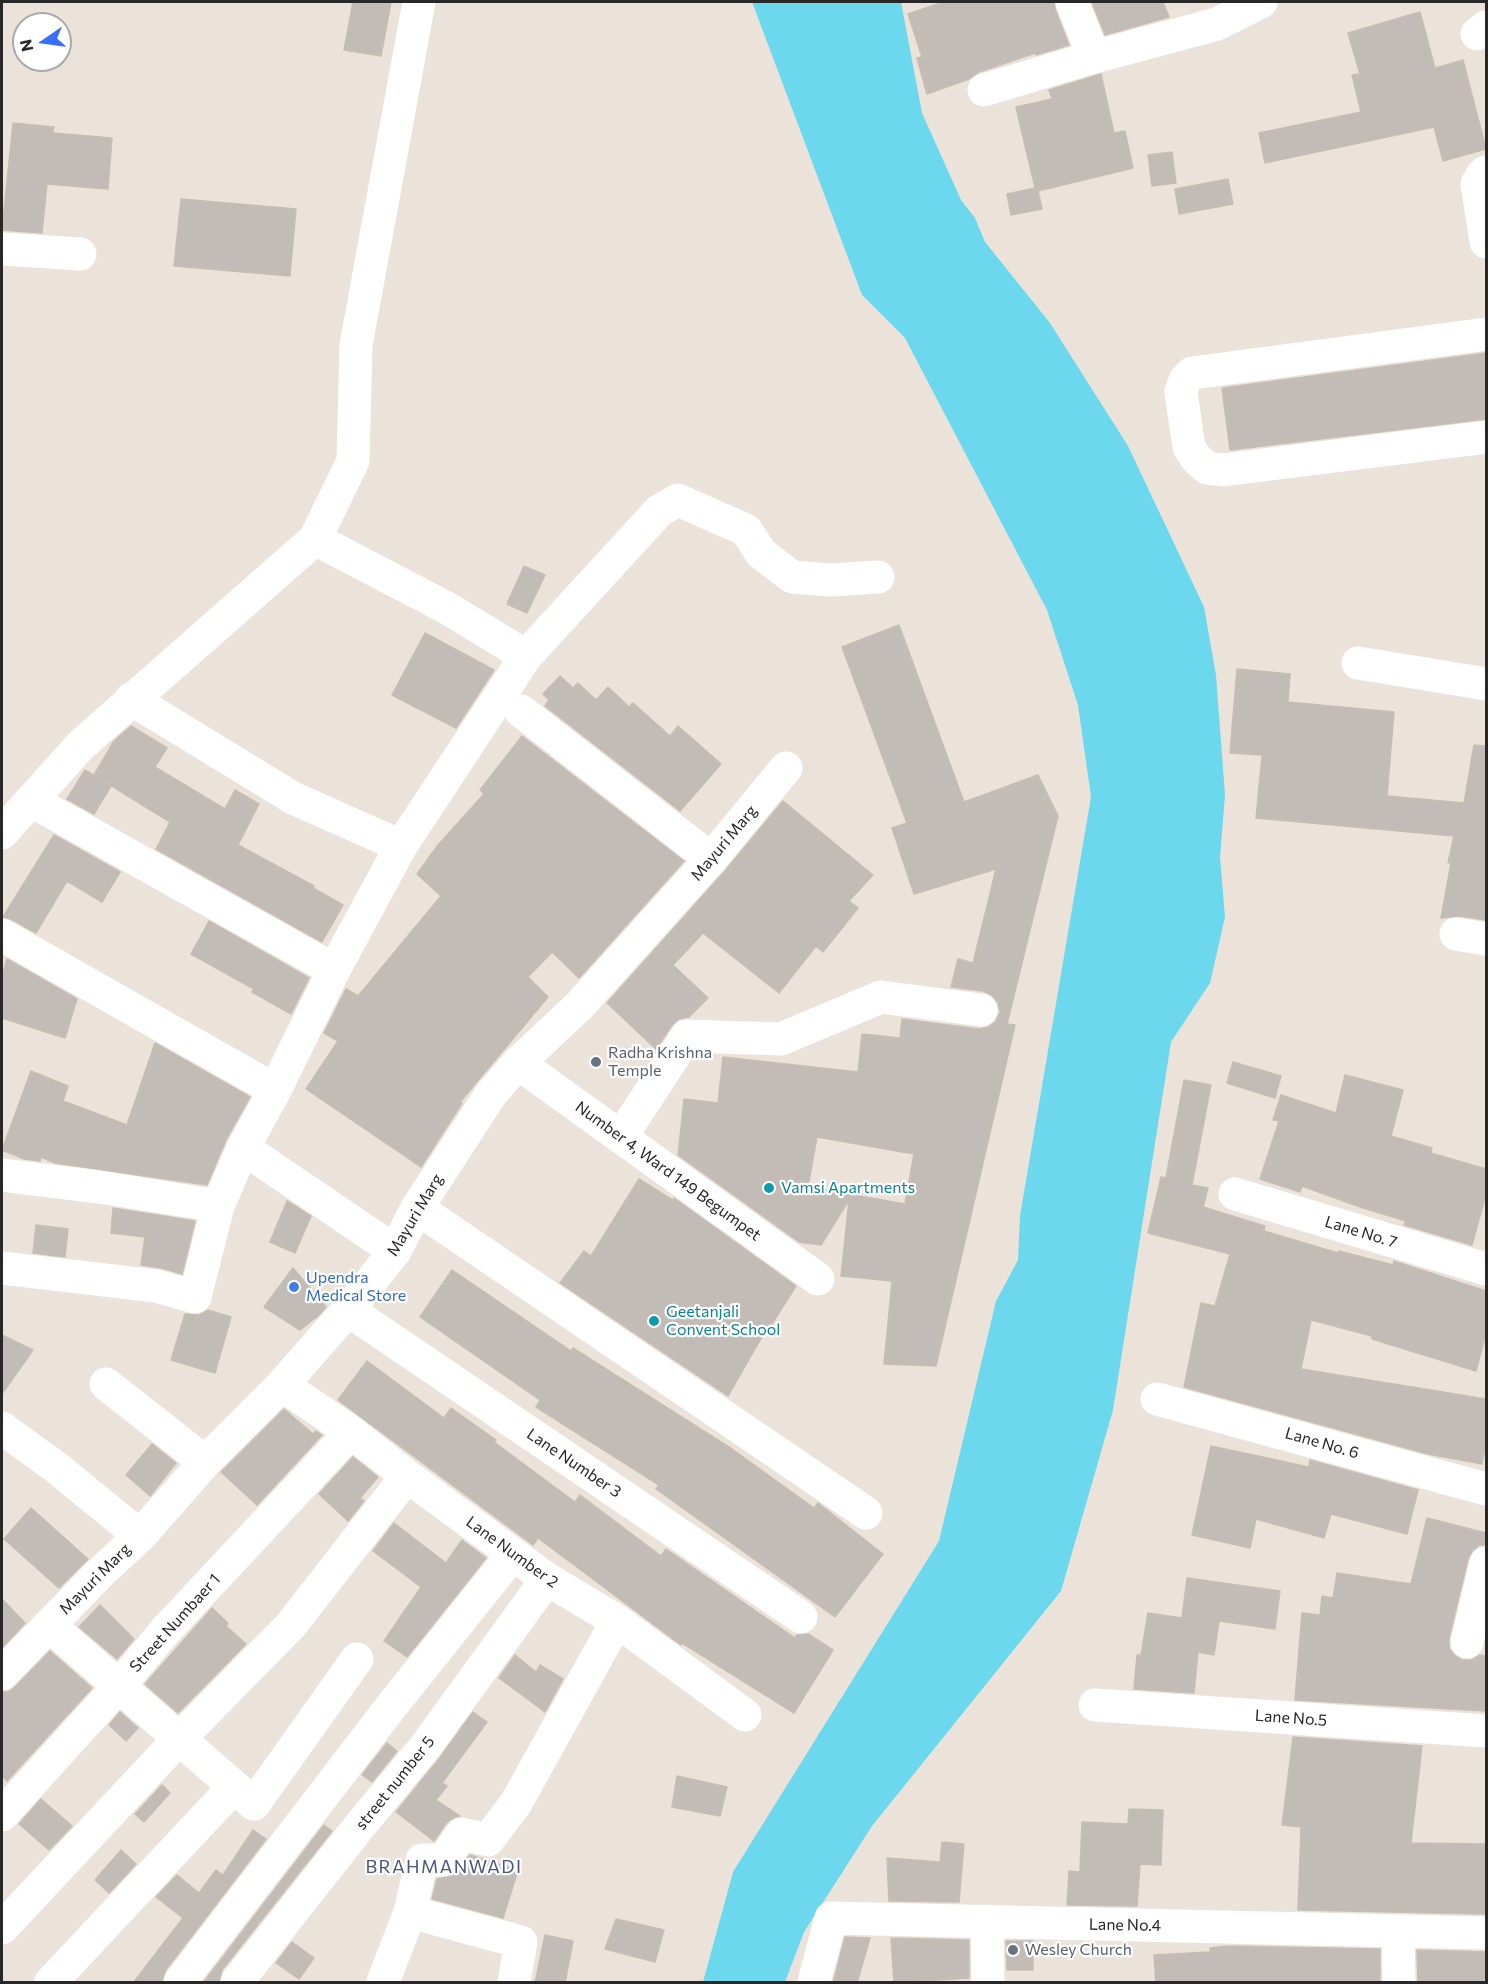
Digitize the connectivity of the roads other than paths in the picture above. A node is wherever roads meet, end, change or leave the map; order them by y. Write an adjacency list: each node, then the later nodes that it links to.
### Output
1 (419, 2): 12 (street)
2 (1072, 2): 4 (street)
3 (1260, 2): 4 (street)
4 (1094, 57): 5 (street)
5 (984, 90)
6 (1486, 172): 7 (street)
7 (1486, 242)
8 (2, 249): 9 (street)
9 (80, 254)
10 (1486, 334): 11 (street)
11 (1486, 437)
12 (315, 539): 14 (street); 17 (street)
13 (878, 576): 14 (street)
14 (526, 656): 22 (street)
15 (1358, 663): 16 (street)
16 (1486, 684)
17 (131, 699): 20 (street); 22 (street)
18 (521, 711): 23 (street)
19 (786, 768): 23 (street, Mayuri Marg)
20 (32, 801): 21 (street); 25 (street)
21 (2, 833)
22 (401, 846): 25 (street)
23 (711, 859): 27 (street, Mayuri Marg)
24 (2, 935): 28 (street)
25 (334, 970): 28 (street)
26 (981, 1010): 29 (street)
27 (518, 1063): 29 (street, Number 4, Ward 149 Begumpet); 34 (street, Mayuri Marg)
28 (275, 1090): 30 (street)
29 (621, 1137): 38 (street, Number 4, Ward 149 Begumpet)
30 (243, 1149): 33 (street); 35 (street)
31 (2, 1175): 33 (street)
32 (1235, 1194): 37 (street, Lane No. 7)
33 (219, 1206): 36 (street)
34 (417, 1208): 35 (street, Mayuri Marg); 48 (street)
35 (395, 1251): 39 (street, Mayuri Marg)
36 (2, 1268)
37 (1486, 1269)
38 (818, 1279)
39 (348, 1310): 41 (street, Mayuri Marg); 53 (street, Lane Number 3)
40 (106, 1383): 45 (street)
41 (282, 1385): 44 (street, Lane Number 2); 45 (street, Mayuri Marg)
42 (1157, 1399): 47 (street, Lane No. 6)
43 (2, 1428): 49 (street)
44 (351, 1432): 46 (street, Lane Number 2); 59 (street, Street Numbaer 1)
45 (205, 1462): 49 (street, Mayuri Marg)
46 (407, 1476): 50 (street, Lane Number 2); 63 (street)
47 (1486, 1489)
48 (866, 1514)
49 (140, 1536): 55 (street, Mayuri Marg)
50 (513, 1554): 52 (street, Lane Number 2); 72 (street)
51 (1486, 1563): 56 (street)
52 (547, 1579): 54 (street, Lane Number 2); 73 (street, street number 5)
53 (801, 1617)
54 (617, 1621): 61 (street, Lane Number 2); 66 (street)
55 (49, 1625): 58 (street, Mayuri Marg); 59 (street)
56 (1467, 1642)
57 (357, 1659): 64 (street)
58 (2, 1674)
59 (118, 1686): 63 (street); 65 (street, Street Numbaer 1)
60 (1095, 1705): 62 (street, Lane No.5)
61 (745, 1714)
62 (1486, 1731)
63 (179, 1738): 64 (street); 68 (street)
64 (233, 1788): 71 (street)
65 (2, 1815)
66 (411, 1912): 74 (street); 75 (street)
67 (987, 1921): 69 (street, Lane No.4); 76 (street, Lane No.4); 77 (street)
68 (2, 1928)
69 (1398, 1932): 70 (street, Lane No.4); 78 (street)
70 (1486, 1933)
71 (51, 1983)
72 (180, 1983)
73 (237, 1983)
74 (383, 1983)
75 (514, 1983)
76 (814, 1983)
77 (988, 1983)
78 (1399, 1983)

